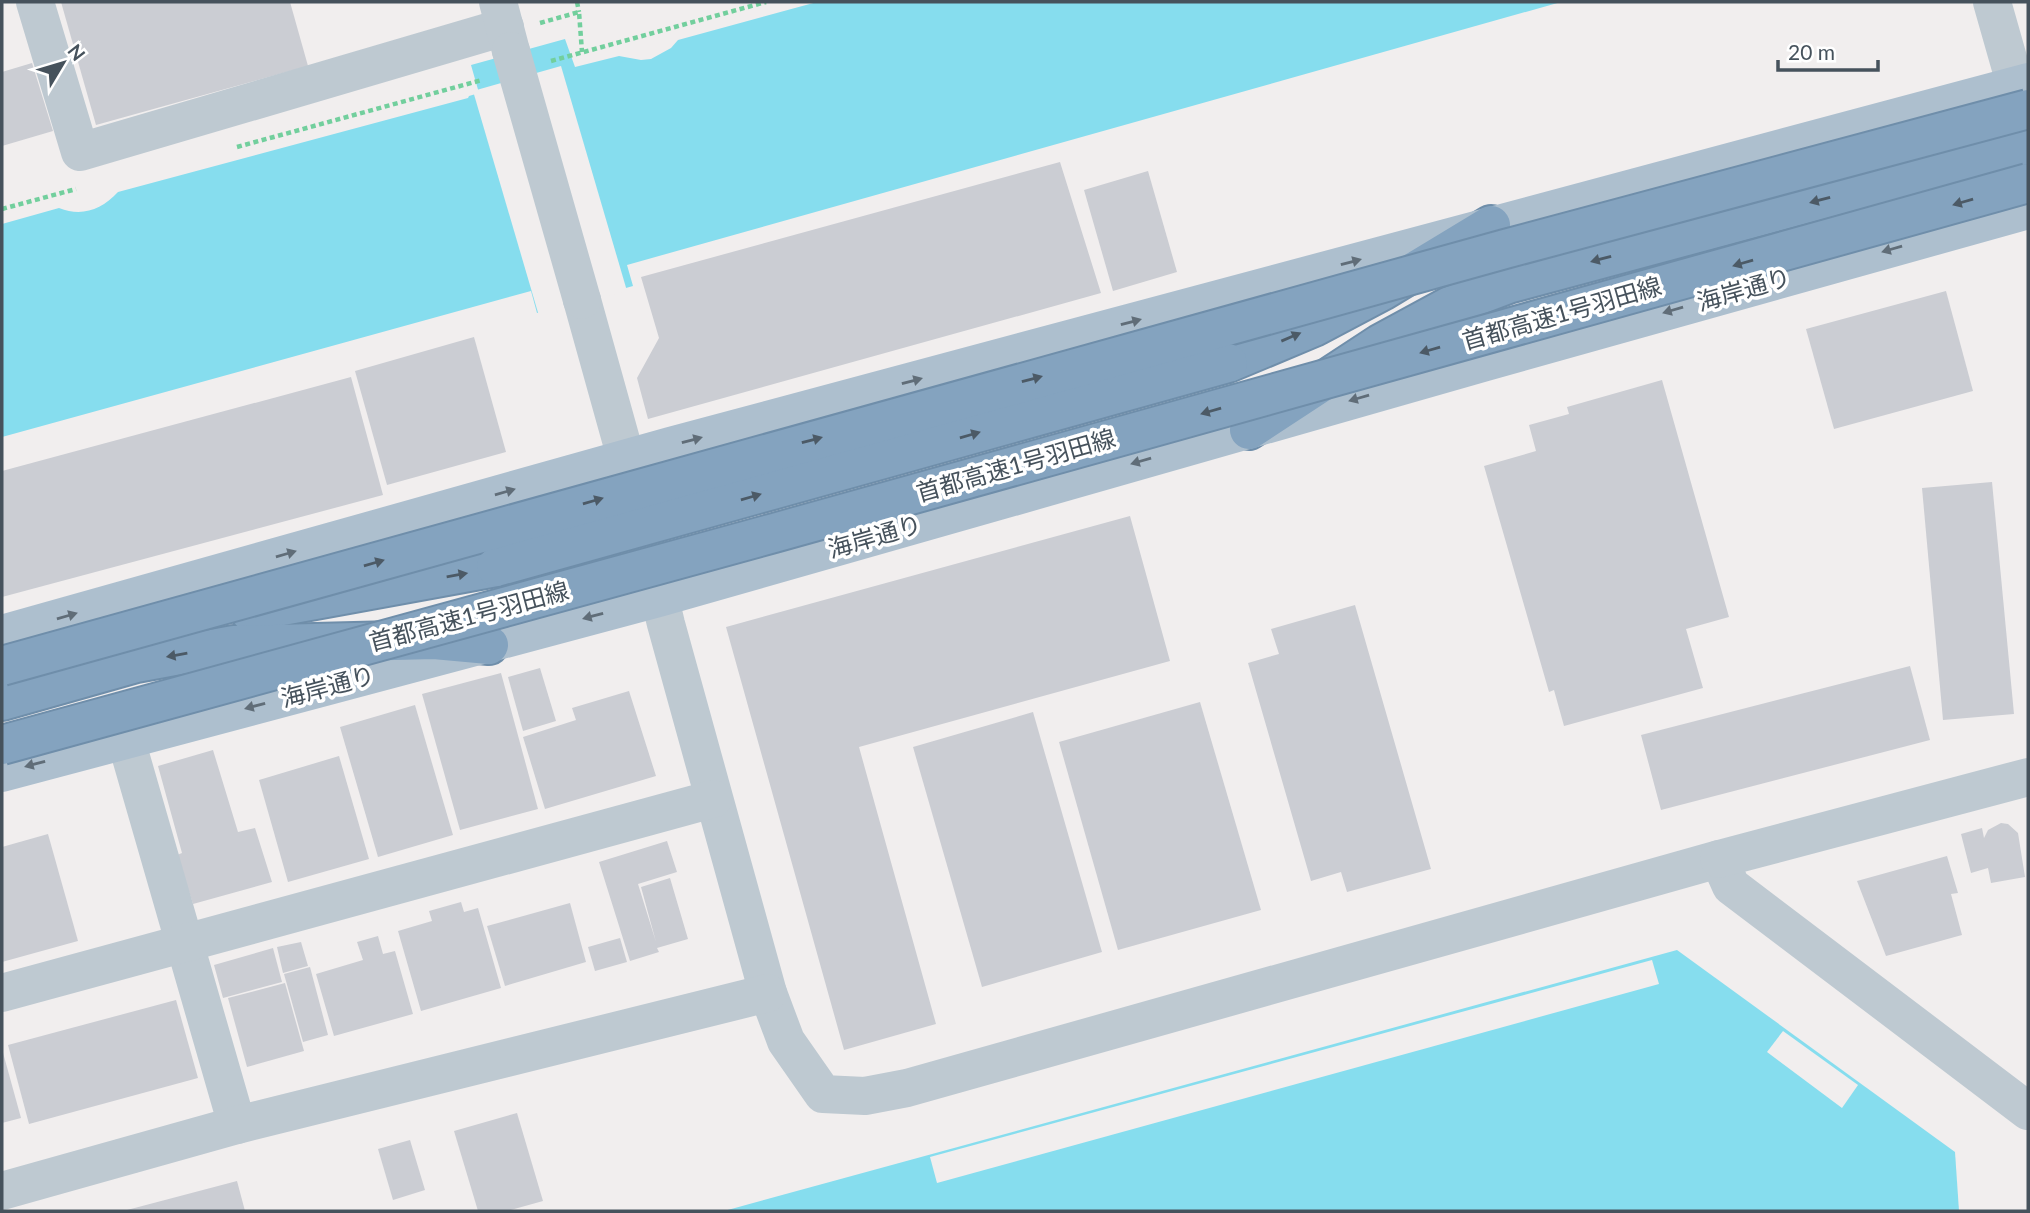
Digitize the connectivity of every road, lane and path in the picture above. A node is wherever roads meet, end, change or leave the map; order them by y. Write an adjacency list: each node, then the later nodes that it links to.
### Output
1 (35, 2): 5 (street)
2 (577, 2): 4 (path)
3 (1992, 2): 7 (street)
4 (579, 12): 5 (path); 6 (path)
5 (511, 26): 14 (street, bridge)
6 (582, 52)
7 (2024, 92): 8 (street); 12 (main road); 17 (highway, one-way to 7, bridge)
8 (2028, 129)
9 (2028, 144): 13 (highway, one-way to 13)
10 (2028, 183): 22 (highway, 首都高速1号羽田線, one-way to 22, bridge)
11 (2028, 210): 13 (main road, 海岸通り, one-way to 13)
12 (1491, 225): 14 (main road, one-way to 12); 17 (highway, one-way to 12, bridge)
13 (1249, 430): 15 (main road, 海岸通り, one-way to 15)
14 (626, 458): 15 (street); 16 (main road, one-way to 14)
15 (659, 598): 18 (main road, 海岸通り, one-way to 18); 25 (street)
16 (2, 634)
17 (100, 639): 19 (highway, bridge)
18 (489, 645): 20 (highway, one-way to 20); 21 (main road, 海岸通り, one-way to 21)
19 (2, 666)
20 (2, 701)
21 (126, 740): 23 (main road, 海岸通り, one-way to 23); 27 (street)
22 (2, 745)
23 (2, 773)
24 (2028, 776): 26 (street)
25 (713, 799): 27 (street); 29 (street)
26 (1719, 859): 29 (street); 30 (street)
27 (183, 942): 28 (street); 31 (street)
28 (2, 993)
29 (768, 993): 31 (street)
30 (2028, 1111)
31 (237, 1125): 32 (street)
32 (2, 1191)

